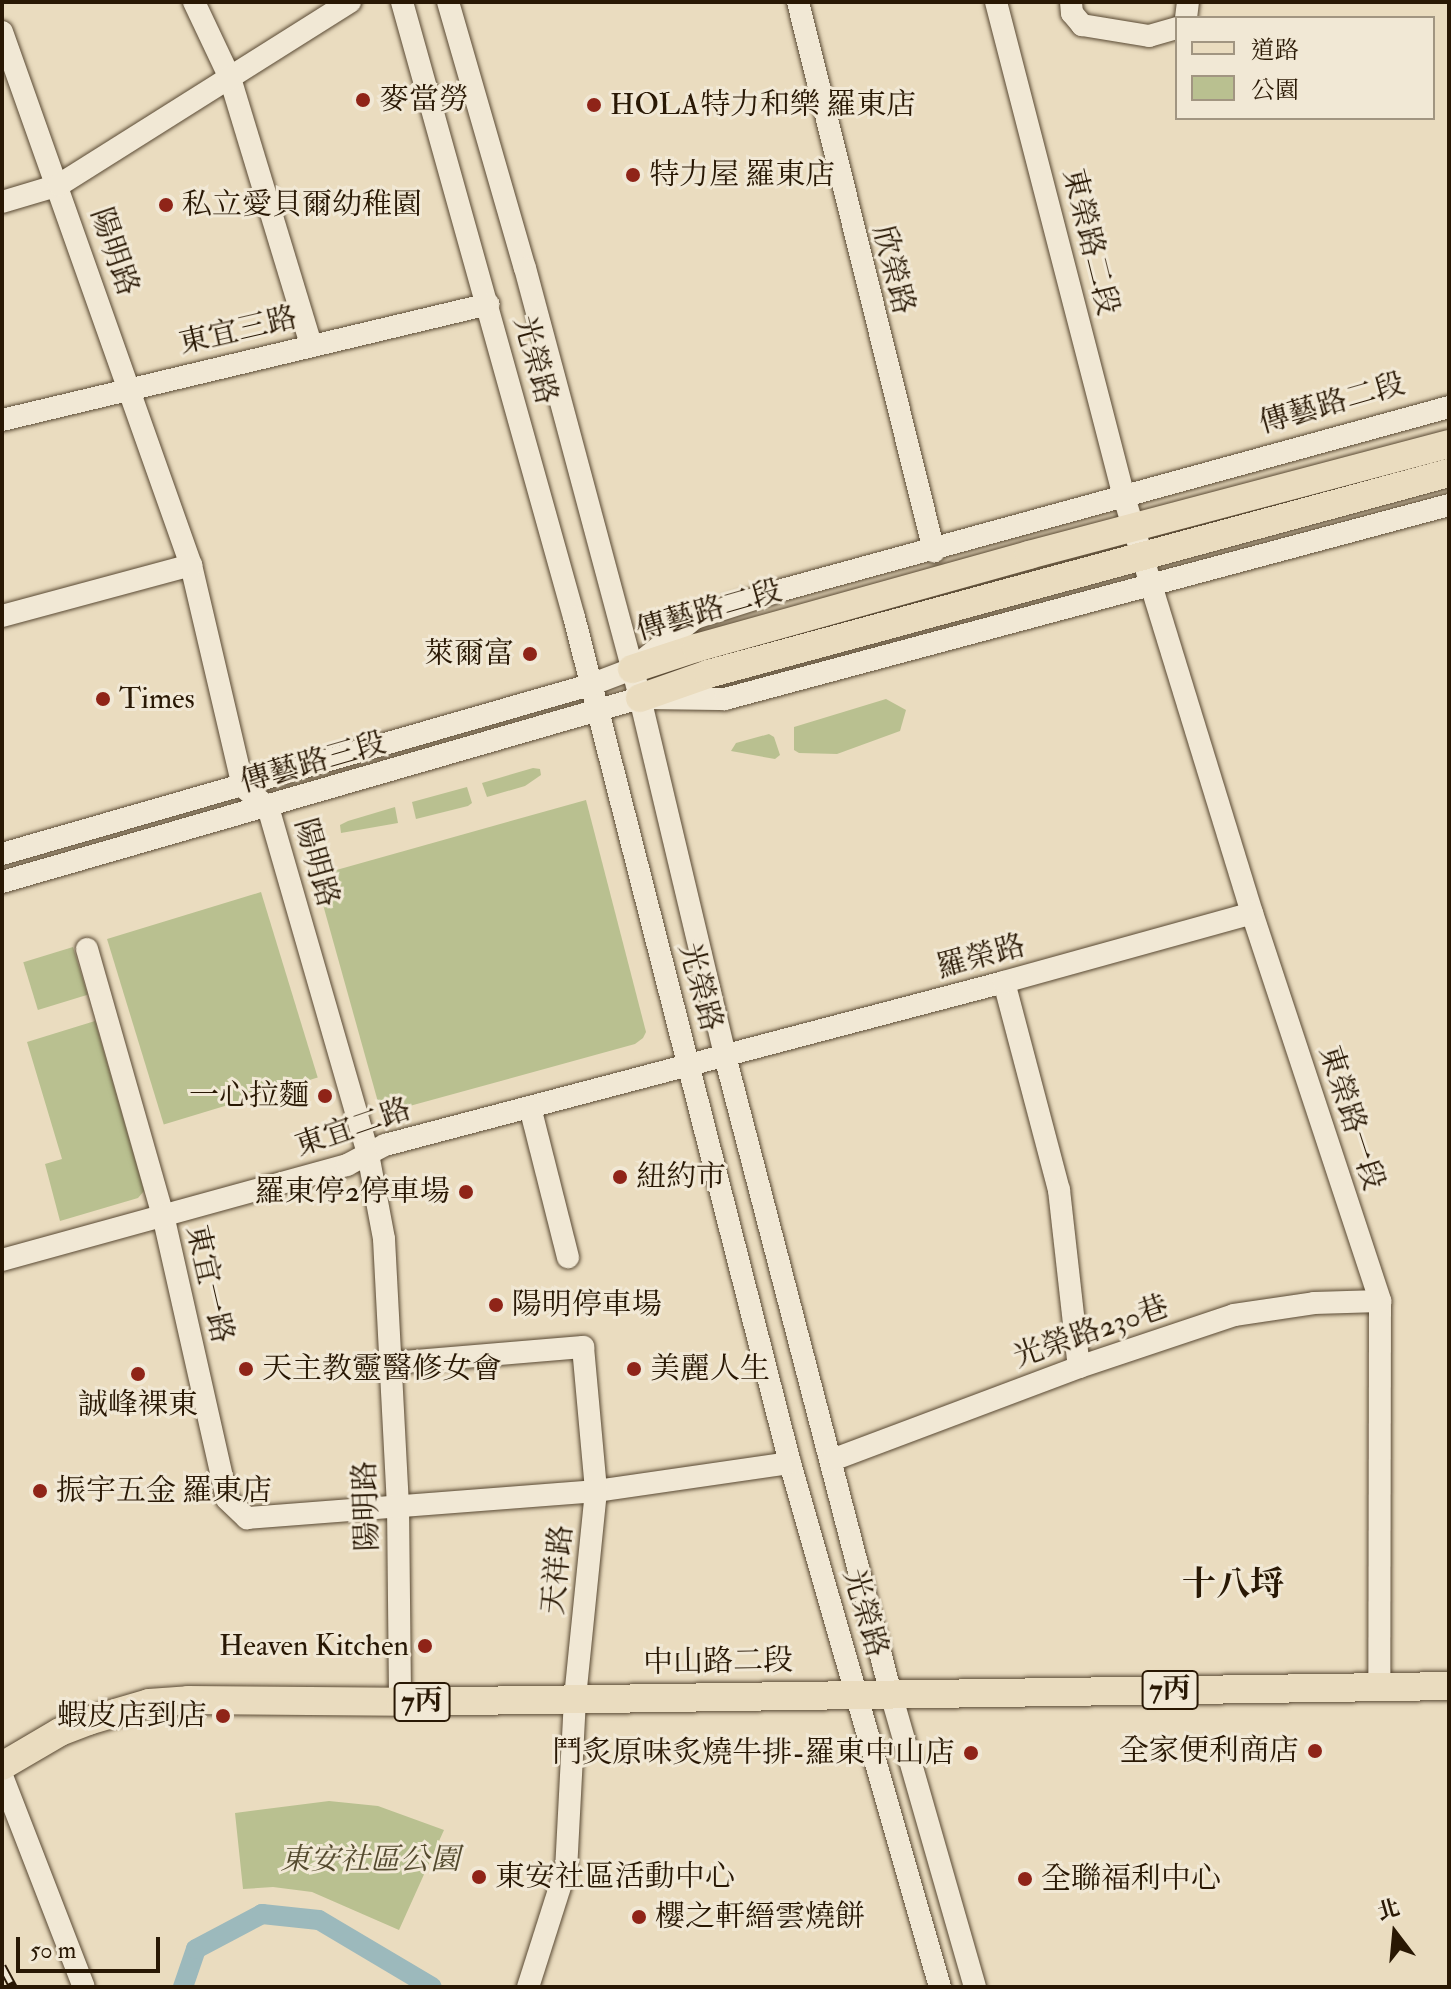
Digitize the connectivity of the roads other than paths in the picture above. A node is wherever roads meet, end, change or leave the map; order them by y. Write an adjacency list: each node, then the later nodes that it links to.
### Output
1 (194, 2): 10 (street)
2 (350, 2): 10 (street)
3 (402, 2): 13 (street, 光榮路)
4 (448, 2): 27 (street, 光榮路)
5 (798, 2): 23 (street, 欣榮路)
6 (996, 2): 20 (street, 東榮路二段)
7 (1071, 2): 8 (street)
8 (1175, 29)
9 (2, 32): 11 (street, 陽明路)
10 (230, 78): 11 (street); 14 (street)
11 (59, 185): 12 (street); 15 (street, 陽明路)
12 (2, 202)
13 (488, 304): 14 (street, 東宜三路); 28 (street, 光榮路)
14 (311, 345): 15 (street, 東宜三路)
15 (129, 388): 17 (street, 東宜三路); 24 (street, 陽明路)
16 (1449, 407): 20 (street, 傳藝路二段)
17 (2, 420)
18 (1449, 444): 22 (main road, 傳藝路二段)
19 (1449, 473): 22 (main road, 傳藝路二段)
20 (1124, 497): 22 (street, 東榮路二段); 23 (street, 傳藝路二段)
21 (1449, 505): 25 (street)
22 (1138, 540): 25 (street, 東榮路一段); 27 (main road, 傳藝路二段); 29 (main road, 傳藝路二段)
23 (934, 551): 27 (street, 傳藝路二段)
24 (191, 565): 26 (street); 31 (street, 陽明路)
25 (1153, 584): 29 (street); 35 (street, 東榮路一段)
26 (2, 616)
27 (632, 669): 28 (street, 傳藝路三段); 29 (street, 光榮路)
28 (590, 685): 30 (street, 光榮路); 31 (street, 傳藝路三段)
29 (640, 698): 30 (street, 傳藝路三段); 38 (street, 光榮路)
30 (596, 712): 32 (street, 傳藝路三段); 39 (street, 光榮路)
31 (243, 787): 32 (street, 陽明路); 33 (street, 傳藝路三段)
32 (268, 807): 34 (street, 傳藝路三段); 41 (street, 陽明路)
33 (2, 854)
34 (2, 882)
35 (1252, 913): 37 (street, 羅榮路); 45 (street, 東榮路一段)
36 (87, 949): 42 (street, 東宜一路)
37 (1004, 982): 38 (street, 羅榮路); 47 (street)
38 (725, 1056): 39 (street, 東宜二路); 48 (street, 光榮路)
39 (689, 1064): 40 (street, 東宜二路); 49 (street, 光榮路)
40 (530, 1107): 41 (street, 東宜二路); 43 (street)
41 (368, 1154): 42 (street, 東宜二路); 46 (street, 陽明路)
42 (163, 1215): 44 (street, 東宜二路); 51 (street, 東宜一路)
43 (568, 1257)
44 (2, 1260)
45 (1380, 1301): 47 (street, 光榮路230巷); 53 (street, 東榮路一段)
46 (391, 1363): 50 (street, 天祥路); 51 (street, 陽明路)
47 (1079, 1367): 48 (street, 光榮路230巷)
48 (832, 1460): 55 (street, 光榮路)
49 (790, 1463): 50 (street, 東宜一路); 54 (street, 光榮路)
50 (596, 1491): 51 (street, 東宜一路); 56 (street, 天祥路)
51 (398, 1504): 57 (street, 陽明路)
52 (1449, 1686): 53 (main road, 中山路二段 / 7丙)
53 (1379, 1687): 55 (main road, 中山路二段 / 7丙)
54 (857, 1694): 55 (main road, 中山路二段 / 7丙); 56 (main road, 中山路二段 / 7丙); 62 (street, 光榮路)
55 (891, 1694): 63 (street, 光榮路)
56 (575, 1699): 57 (main road, 中山路二段 / 7丙); 61 (street, 天祥路)
57 (400, 1702): 58 (main road, 中山路二段 / 7丙)
58 (2, 1766)
59 (2, 1776): 60 (street)
60 (84, 1987)
61 (528, 1987)
62 (940, 1987)
63 (975, 1987)

